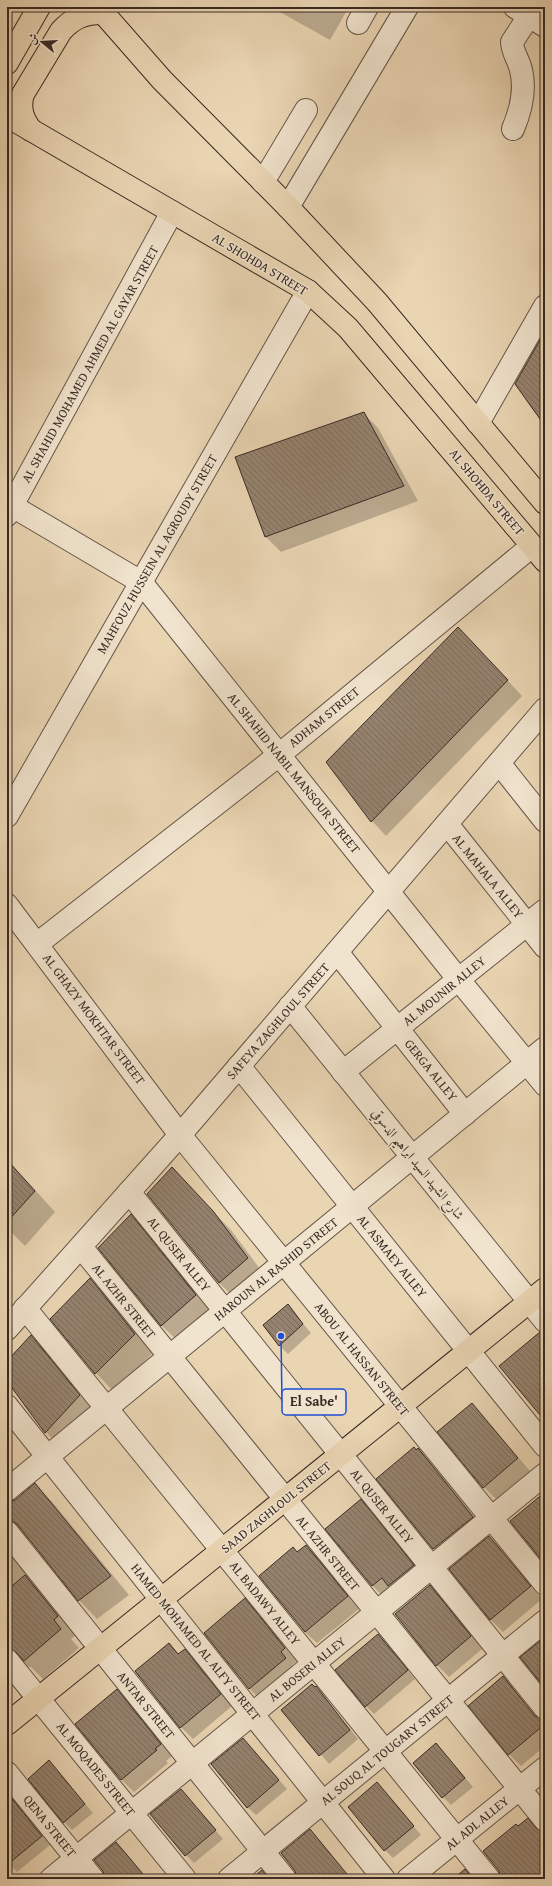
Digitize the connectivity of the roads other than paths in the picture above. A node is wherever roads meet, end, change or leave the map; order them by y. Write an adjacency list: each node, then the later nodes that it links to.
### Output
1 (39, 7): 5 (main road)
2 (407, 7): 11 (street)
3 (100, 10): 9 (main road); 10 (main road)
4 (530, 16): 8 (street)
5 (7, 63)
6 (306, 110): 10 (street)
7 (7, 116): 9 (main road, AL SHOHDA STREET)
8 (513, 129)
9 (31, 130): 12 (main road, AL SHOHDA STREET)
10 (264, 182): 11 (main road)
11 (288, 207): 15 (main road)
12 (172, 212): 13 (main road, AL SHOHDA STREET); 17 (street, AL SHAHID MOHAMED AHMED AL GAYAR STREET)
13 (308, 291): 18 (main road, AL SHOHDA STREET); 19 (street, MAHFOUZ HUSSEIN AL AGROUDY STREET)
14 (545, 306): 15 (street)
15 (478, 423): 16 (main road)
16 (545, 503)
17 (9, 508): 19 (street, AL SHAHID NABIL MANSOUR STREET)
18 (539, 553): 21 (street, ADHAM STREET)
19 (141, 582): 21 (street, AL SHAHID NABIL MANSOUR STREET); 23 (street, MAHFOUZ HUSSEIN AL AGROUDY STREET)
20 (545, 709): 22 (street, SAFEYA ZAGHLOUL STREET)
21 (279, 755): 26 (street, AL SHAHID NABIL MANSOUR STREET); 30 (street, ADHAM STREET)
22 (499, 763): 24 (street); 25 (street, SAFEYA ZAGHLOUL STREET)
23 (7, 816)
24 (545, 821)
25 (447, 824): 26 (street, SAFEYA ZAGHLOUL STREET); 29 (street, AL MAHALA ALLEY)
26 (389, 893): 32 (street, SAFEYA ZAGHLOUL STREET); 33 (street, AL SHAHID NABIL MANSOUR STREET)
27 (7, 905): 30 (street, AL GHAZY MOKHTAR STREET)
28 (545, 910): 29 (street, AL MOUNIR ALLEY)
29 (527, 925): 31 (street, AL MAHALA ALLEY); 33 (street, AL MOUNIR ALLEY)
30 (37, 944): 42 (street, AL GHAZY MOKHTAR STREET)
31 (545, 947)
32 (338, 952): 34 (street, SAFEYA ZAGHLOUL STREET); 35 (street, GERGA ALLEY)
33 (459, 980): 35 (street, AL MOUNIR ALLEY); 37 (street, AL SHAHID NABIL MANSOUR STREET)
34 (290, 1006): 38 (street, SAFEYA ZAGHLOUL STREET); 39 (street, شارع الشهيد السيد ابراهيم الدسوقي)
35 (398, 1028): 39 (street, AL MOUNIR ALLEY); 41 (street, GERGA ALLEY)
36 (545, 1048): 37 (street, HAROUN AL RASHID STREET)
37 (527, 1063): 40 (street, AL SHAHID NABIL MANSOUR STREET); 41 (street, HAROUN AL RASHID STREET)
38 (239, 1066): 42 (street, SAFEYA ZAGHLOUL STREET); 45 (street, AL ASMAEY ALLEY)
39 (343, 1072): 43 (street, شارع الشهيد السيد ابراهيم الدسوقي)
40 (545, 1085)
41 (465, 1114): 43 (street, HAROUN AL RASHID STREET)
42 (180, 1135): 44 (street, SAFEYA ZAGHLOUL STREET); 47 (street, ABOU AL HASSAN STREET)
43 (412, 1157): 45 (street, HAROUN AL RASHID STREET); 48 (street, شارع الشهيد السيد ابراهيم الدسوقي)
44 (129, 1192): 46 (street, SAFEYA ZAGHLOUL STREET); 50 (street, AL QUSER ALLEY)
45 (352, 1207): 47 (street, HAROUN AL RASHID STREET); 53 (street, AL ASMAEY ALLEY)
46 (81, 1247): 49 (street, SAFEYA ZAGHLOUL STREET); 54 (street, AL AZHR STREET)
47 (284, 1263): 50 (street, HAROUN AL RASHID STREET); 56 (street, ABOU AL HASSAN STREET)
48 (537, 1296): 51 (street, شارع الشهيد السيد ابراهيم الدسوقي); 53 (main road, SAAD ZAGHLOUL STREET)
49 (26, 1308): 52 (street, SAFEYA ZAGHLOUL STREET); 57 (street, AL BADAWY ALLEY)
50 (225, 1311): 54 (street, HAROUN AL RASHID STREET); 59 (street, AL QUSER ALLEY)
51 (545, 1321)
52 (7, 1329)
53 (469, 1351): 56 (main road, SAAD ZAGHLOUL STREET); 58 (street, AL ASMAEY ALLEY)
54 (169, 1357): 57 (street, HAROUN AL RASHID STREET); 63 (street, AL AZHR STREET)
55 (7, 1406): 60 (street, HAMED MOHAMED AL ALFY STREET)
56 (400, 1406): 59 (main road, SAAD ZAGHLOUL STREET); 64 (street, ABOU AL HASSAN STREET)
57 (106, 1408): 60 (street, HAROUN AL RASHID STREET); 66 (street, AL BADAWY ALLEY)
58 (545, 1446)
59 (340, 1454): 63 (main road, SAAD ZAGHLOUL STREET); 67 (street, AL QUSER ALLEY)
60 (48, 1457): 62 (street, HAROUN AL RASHID STREET); 69 (street, HAMED MOHAMED AL ALFY STREET)
61 (545, 1474): 64 (street, AL BOSERI ALLEY)
62 (7, 1490)
63 (285, 1500): 66 (main road, SAAD ZAGHLOUL STREET); 70 (street, AL AZHR STREET)
64 (492, 1518): 67 (street, AL BOSERI ALLEY); 68 (street, ABOU AL HASSAN STREET)
65 (7, 1532): 72 (street, ANTAR STREET)
66 (222, 1551): 69 (main road, SAAD ZAGHLOUL STREET); 75 (street, AL BADAWY ALLEY)
67 (431, 1567): 70 (street, AL BOSERI ALLEY); 73 (street, AL QUSER ALLEY)
68 (545, 1584)
69 (161, 1599): 72 (main road, SAAD ZAGHLOUL STREET); 79 (street, HAMED MOHAMED AL ALFY STREET)
70 (376, 1613): 75 (street, AL BOSERI ALLEY); 77 (street, AL AZHR STREET)
71 (545, 1620): 73 (street, AL SOUQ AL TOUGARY STREET)
72 (101, 1649): 76 (main road, SAAD ZAGHLOUL STREET); 82 (street, ANTAR STREET)
73 (502, 1656): 77 (street, AL SOUQ AL TOUGARY STREET); 78 (street, AL QUSER ALLEY)
74 (7, 1660): 76 (street, AL MOQADES STREET)
75 (314, 1664): 79 (street, AL BOSERI ALLEY); 81 (street, AL BADAWY ALLEY)
76 (38, 1699): 80 (main road, SAAD ZAGHLOUL STREET); 87 (street, AL MOQADES STREET)
77 (448, 1700): 81 (street, AL SOUQ AL TOUGARY STREET); 85 (street, AL AZHR STREET)
78 (545, 1708)
79 (253, 1714): 82 (street, AL BOSERI ALLEY); 86 (street, HAMED MOHAMED AL ALFY STREET)
80 (7, 1724)
81 (385, 1751): 86 (street, AL SOUQ AL TOUGARY STREET); 89 (street, AL BADAWY ALLEY)
82 (192, 1763): 87 (street, AL BOSERI ALLEY); 90 (street, ANTAR STREET)
83 (545, 1768): 85 (street, AL ADL ALLEY)
84 (7, 1773): 91 (street, QENA STREET)
85 (519, 1789): 88 (street, AL AZHR STREET); 89 (street, AL ADL ALLEY)
86 (323, 1802): 90 (street, AL SOUQ AL TOUGARY STREET); 97 (street, HAMED MOHAMED AL ALFY STREET)
87 (131, 1813): 91 (street, AL BOSERI ALLEY); 94 (street, AL MOQADES STREET)
88 (545, 1820)
89 (457, 1840): 98 (street, AL ADL ALLEY); 99 (street, AL BADAWY ALLEY)
90 (263, 1851): 95 (street, AL SOUQ AL TOUGARY STREET); 96 (street, ANTAR STREET)
91 (76, 1859): 92 (street, AL BOSERI ALLEY); 93 (street, QENA STREET)
92 (51, 1879)
93 (93, 1879)
94 (185, 1879)
95 (230, 1879)
96 (285, 1879)
97 (384, 1879)
98 (408, 1879)
99 (489, 1879)

